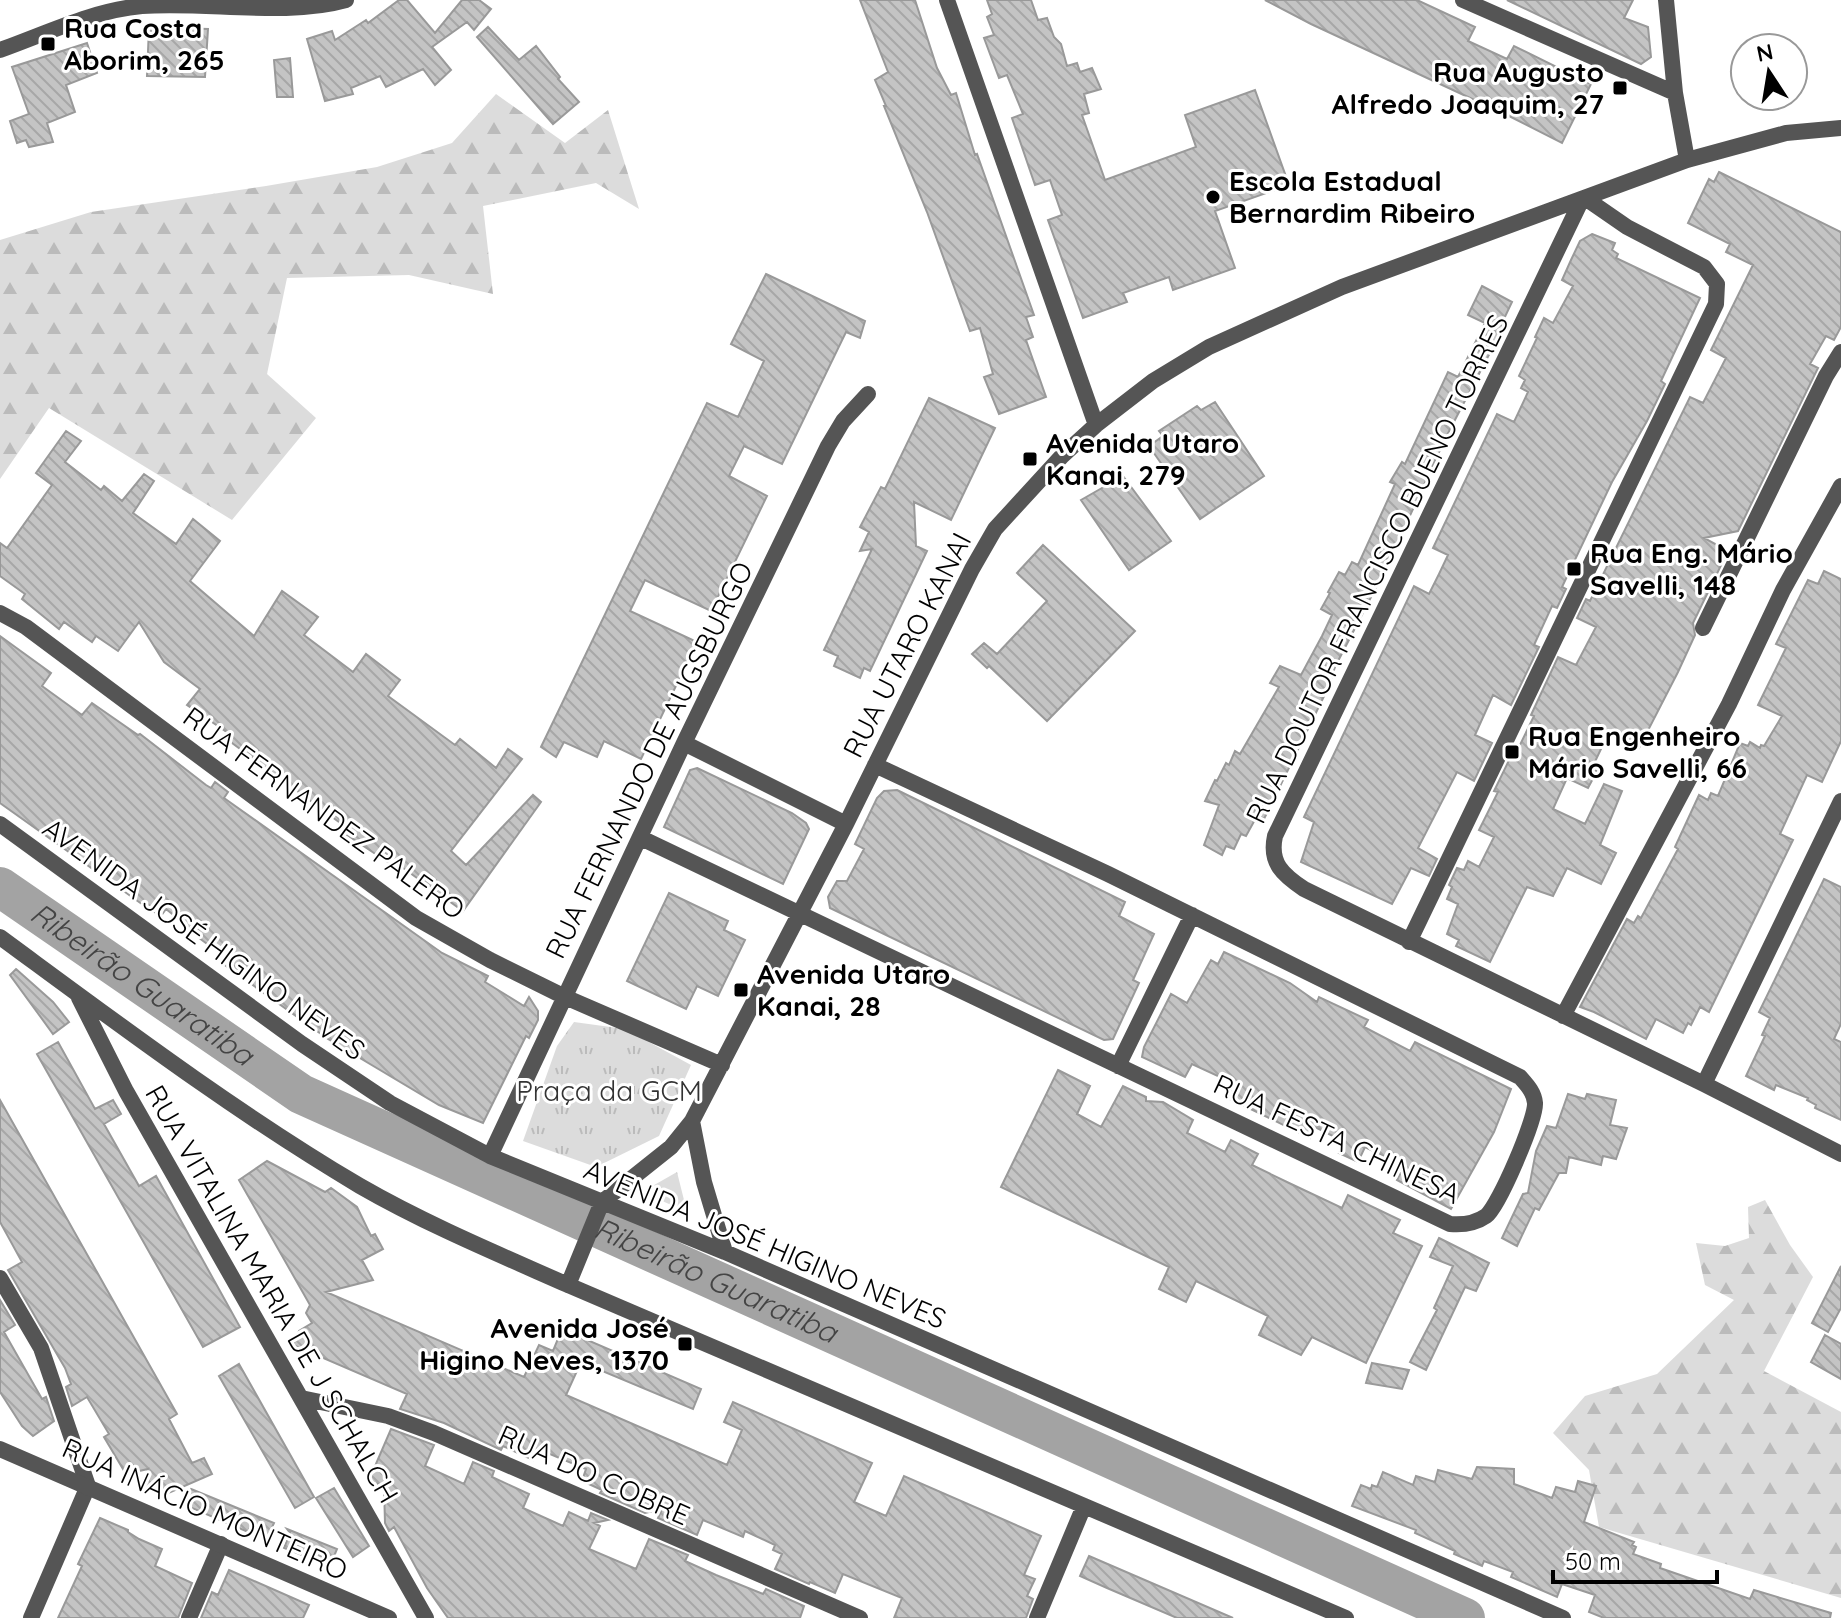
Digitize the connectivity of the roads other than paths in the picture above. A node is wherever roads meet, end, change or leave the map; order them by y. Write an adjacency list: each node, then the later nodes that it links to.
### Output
1 (346, 0): 5 (street)
2 (947, 0): 13 (street)
3 (1463, 0): 7 (street)
4 (1666, 0): 7 (street)
5 (120, 4): 6 (street)
6 (0, 50)
7 (1675, 93): 9 (street)
8 (1841, 128): 9 (street, RUA UTARO KANAI)
9 (1687, 160): 10 (street, RUA UTARO KANAI)
10 (1584, 198): 13 (street, RUA UTARO KANAI); 26 (street); 26 (street, RUA DOUTOR FRANCISCO BUENO TORRES)
11 (1841, 352): 16 (street)
12 (868, 394): 17 (street, RUA FERNANDO DE AUGSBURGO)
13 (1096, 425): 18 (street, RUA UTARO KANAI)
14 (1841, 486): 29 (street)
15 (0, 613): 28 (street, RUA FERNANDEZ PALERO)
16 (1703, 628)
17 (684, 743): 21 (street); 22 (street, RUA FERNANDO DE AUGSBURGO)
18 (875, 765): 21 (street, RUA UTARO KANAI); 24 (street, RUA FESTA CHINESA)
19 (1841, 801): 32 (street)
20 (0, 824): 35 (street, AVENIDA JOSÉ HIGINO NEVES)
21 (846, 824): 23 (street, RUA UTARO KANAI)
22 (641, 838): 23 (street, RUA FESTA CHINESA); 28 (street, RUA FERNANDO DE AUGSBURGO)
23 (800, 914): 30 (street, RUA UTARO KANAI); 31 (street, RUA FESTA CHINESA)
24 (1192, 915): 31 (street); 31 (street, RUA FESTA CHINESA)
25 (0, 937): 27 (street)
26 (1409, 942): 29 (street, RUA DOUTOR FRANCISCO BUENO TORRES)
27 (77, 994): 39 (street); 40 (street, RUA VITALINA MARIA DE J SCHALCH)
28 (565, 997): 30 (street, RUA FERNANDEZ PALERO); 35 (street, RUA FERNANDO DE AUGSBURGO)
29 (1563, 1016): 32 (street, RUA DOUTOR FRANCISCO BUENO TORRES)
30 (722, 1065): 33 (street, RUA UTARO KANAI)
31 (1118, 1066)
32 (1704, 1084): 34 (street, RUA DOUTOR FRANCISCO BUENO TORRES)
33 (692, 1121): 36 (street, RUA UTARO KANAI); 37 (street)
34 (1841, 1154)
35 (490, 1156): 36 (street, AVENIDA JOSÉ HIGINO NEVES)
36 (602, 1202): 37 (street, AVENIDA JOSÉ HIGINO NEVES); 39 (street)
37 (725, 1252): 53 (street, AVENIDA JOSÉ HIGINO NEVES)
38 (0, 1278): 42 (street)
39 (568, 1285): 43 (street)
40 (301, 1398): 49 (street, RUA VITALINA MARIA DE J SCHALCH); 50 (street, RUA DO COBRE)
41 (0, 1449): 42 (street, RUA INÁCIO MONTEIRO)
42 (88, 1486): 44 (street, RUA INÁCIO MONTEIRO); 46 (street)
43 (1084, 1506): 51 (street); 52 (street)
44 (221, 1544): 45 (street, RUA INÁCIO MONTEIRO); 47 (street)
45 (369, 1614): 48 (street, RUA INÁCIO MONTEIRO)
46 (31, 1618)
47 (189, 1618)
48 (389, 1618)
49 (426, 1618)
50 (860, 1618)
51 (1037, 1618)
52 (1346, 1618)
53 (1563, 1618)

